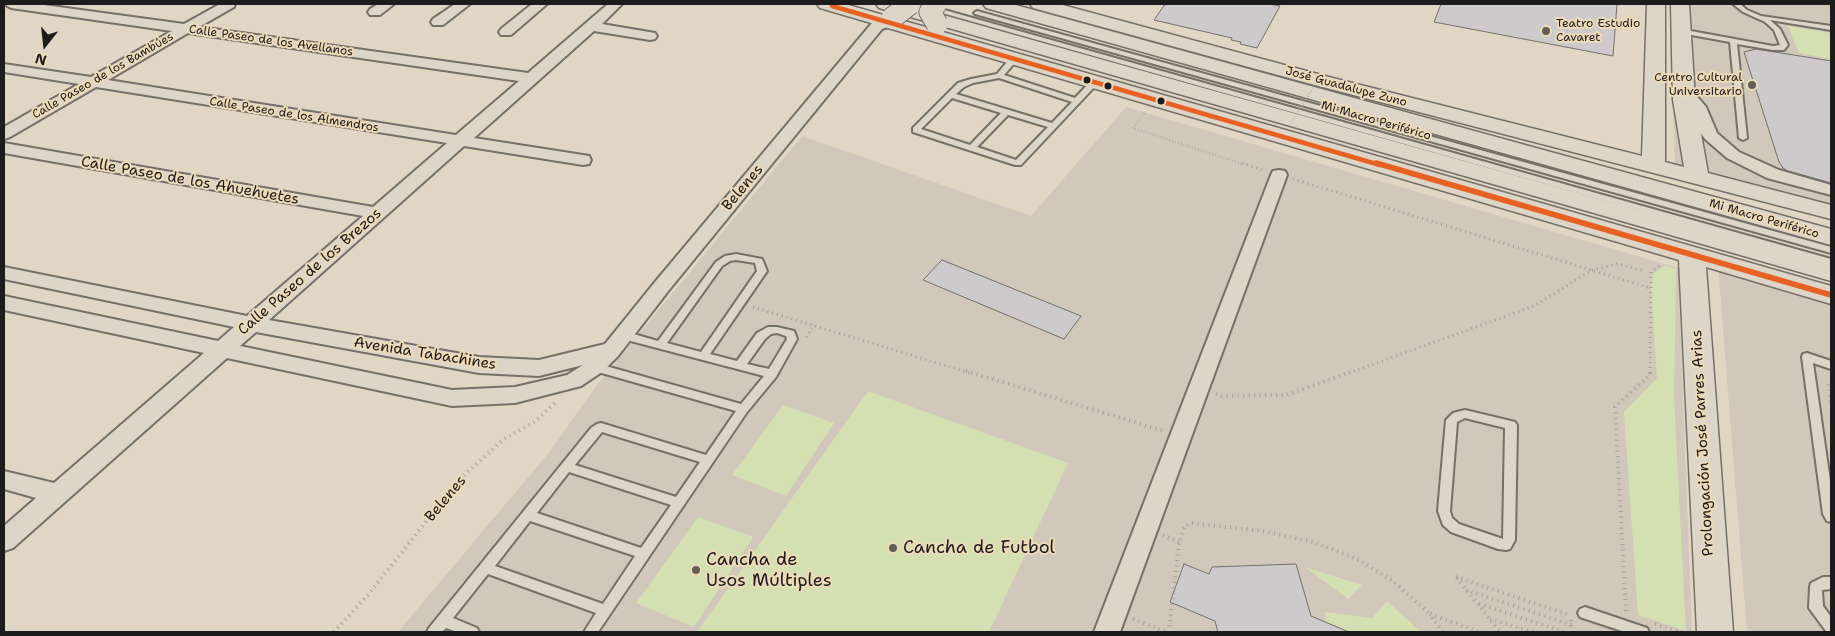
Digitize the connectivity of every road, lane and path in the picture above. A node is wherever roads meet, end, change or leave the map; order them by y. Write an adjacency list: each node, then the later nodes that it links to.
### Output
1 (11, 4): 22 (street, Calle Paseo de los Avellanos)
2 (229, 4): 22 (street, Calle Paseo de los Bambúes)
3 (387, 4): 16 (street)
4 (463, 4): 19 (street)
5 (540, 4): 23 (street)
6 (826, 4): 17 (main road)
7 (910, 4): 17 (main road, bridge)
8 (915, 4): 58 (lane, Mi Macro Periférico)
9 (937, 4): 27 (main road, bridge); 56 (lane, Mi Macro Periférico)
10 (992, 4): 55 (main road)
11 (1039, 4): 49 (main road, José Guadalupe Zuno)
12 (1656, 4): 49 (main road)
13 (1680, 4): 24 (main road)
14 (1736, 4): 18 (lane)
15 (610, 5): 20 (street, Calle Paseo de los Brezos)
16 (375, 12)
17 (885, 15): 27 (main road); 62 (main road); 69 (street, Belenes)
18 (1755, 16): 21 (lane); 26 (lane)
19 (438, 22)
20 (590, 26): 25 (street); 31 (street, Calle Paseo de los Brezos)
21 (1831, 28)
22 (186, 29): 31 (street, Calle Paseo de los Avellanos); 33 (street, Calle Paseo de los Bambúes)
23 (506, 32)
24 (1680, 32): 26 (lane); 35 (main road)
25 (650, 36)
26 (1733, 41): 43 (lane)
27 (977, 48): 28 (main road)
28 (1015, 58): 30 (lane); 32 (main road)
29 (4, 68): 33 (street, Calle Paseo de los Almendros)
30 (999, 76): 36 (lane); 37 (lane)
31 (530, 78): 44 (street, Calle Paseo de los Brezos)
32 (1096, 81): 37 (lane); 47 (main road)
33 (92, 82): 42 (street, Calle Paseo de los Bambúes); 44 (street, Calle Paseo de los Almendros)
34 (1314, 86): 40 (path, bridge)
35 (1683, 89): 51 (main road); 52 (street)
36 (951, 95): 39 (lane); 46 (lane)
37 (1076, 101): 41 (lane)
38 (1146, 110): 50 (path)
39 (1006, 112): 41 (lane); 46 (lane)
40 (1292, 122)
41 (1053, 126): 46 (lane)
42 (4, 134)
43 (1743, 138)
44 (459, 141): 48 (street, Calle Paseo de los Almendros); 54 (street, Calle Paseo de los Brezos)
45 (4, 148): 54 (street, Calle Paseo de los Ahuehuetes)
46 (972, 148)
47 (1356, 156): 57 (main road); 63 (main road)
48 (584, 160)
49 (1653, 167): 51 (main road, José Guadalupe Zuno)
50 (1279, 175): 59 (path); 79 (street)
51 (1696, 178): 53 (main road, José Guadalupe Zuno)
52 (1831, 190)
53 (1831, 212)
54 (377, 213): 68 (street, Calle Paseo de los Brezos)
55 (1831, 237)
56 (1831, 250)
57 (1679, 257): 64 (path); 65 (main road); 118 (main road, Prolongación José Parres Arias)
58 (1831, 262)
59 (1592, 270): 60 (path); 64 (path); 79 (path)
60 (1645, 271)
61 (4, 273): 68 (street, Avenida Tabachines)
62 (1831, 273)
63 (1831, 281)
64 (1650, 288): 100 (path)
65 (1831, 295)
66 (4, 303): 71 (street, Avenida Tabachines)
67 (740, 303): 70 (lane); 72 (lane); 83 (path)
68 (251, 324): 69 (street, Avenida Tabachines); 71 (street, Calle Paseo de los Brezos)
69 (617, 343): 70 (lane); 75 (street, Avenida Tabachines)
70 (661, 344): 72 (lane)
71 (221, 350): 77 (street, Avenida Tabachines); 87 (street, Calle Paseo de los Brezos)
72 (703, 356): 74 (lane)
73 (1831, 364): 90 (lane)
74 (740, 365): 76 (lane); 76 (lane)
75 (595, 367): 77 (street, Avenida Tabachines); 80 (lane)
76 (772, 374): 80 (lane)
77 (573, 381): 107 (path, Belenes)
78 (1831, 383): 81 (path)
79 (1200, 388): 83 (street)
80 (743, 409): 84 (lane)
81 (1831, 412)
82 (1512, 424): 82 (lane)
83 (1181, 436): 104 (street)
84 (708, 460): 85 (lane); 88 (lane)
85 (567, 467): 88 (lane); 89 (lane)
86 (4, 480): 87 (street)
87 (58, 494): 91 (street, Calle Paseo de los Brezos)
88 (679, 503): 92 (lane)
89 (529, 515): 92 (lane); 93 (lane)
90 (1831, 517)
91 (4, 541)
92 (644, 554): 97 (lane)
93 (486, 568): 97 (lane); 103 (lane)
94 (1831, 583): 106 (lane)
95 (1466, 590): 96 (path); 101 (path); 105 (path)
96 (1479, 604): 102 (path); 116 (path)
97 (606, 611): 110 (lane)
98 (1585, 613): 117 (lane)
99 (1430, 614): 111 (path); 112 (path); 113 (path)
100 (1626, 614)
101 (1571, 616)
102 (1489, 619): 114 (path); 115 (path)
103 (444, 621): 108 (lane); 109 (lane)
104 (1111, 622): 111 (path)
105 (1572, 625)
106 (1831, 627)
107 (334, 632)
108 (434, 632)
109 (472, 632)
110 (592, 632)
111 (1168, 632)
112 (1442, 632)
113 (1479, 632)
114 (1501, 632)
115 (1533, 632)
116 (1564, 632)
117 (1642, 632)
118 (1715, 632)

